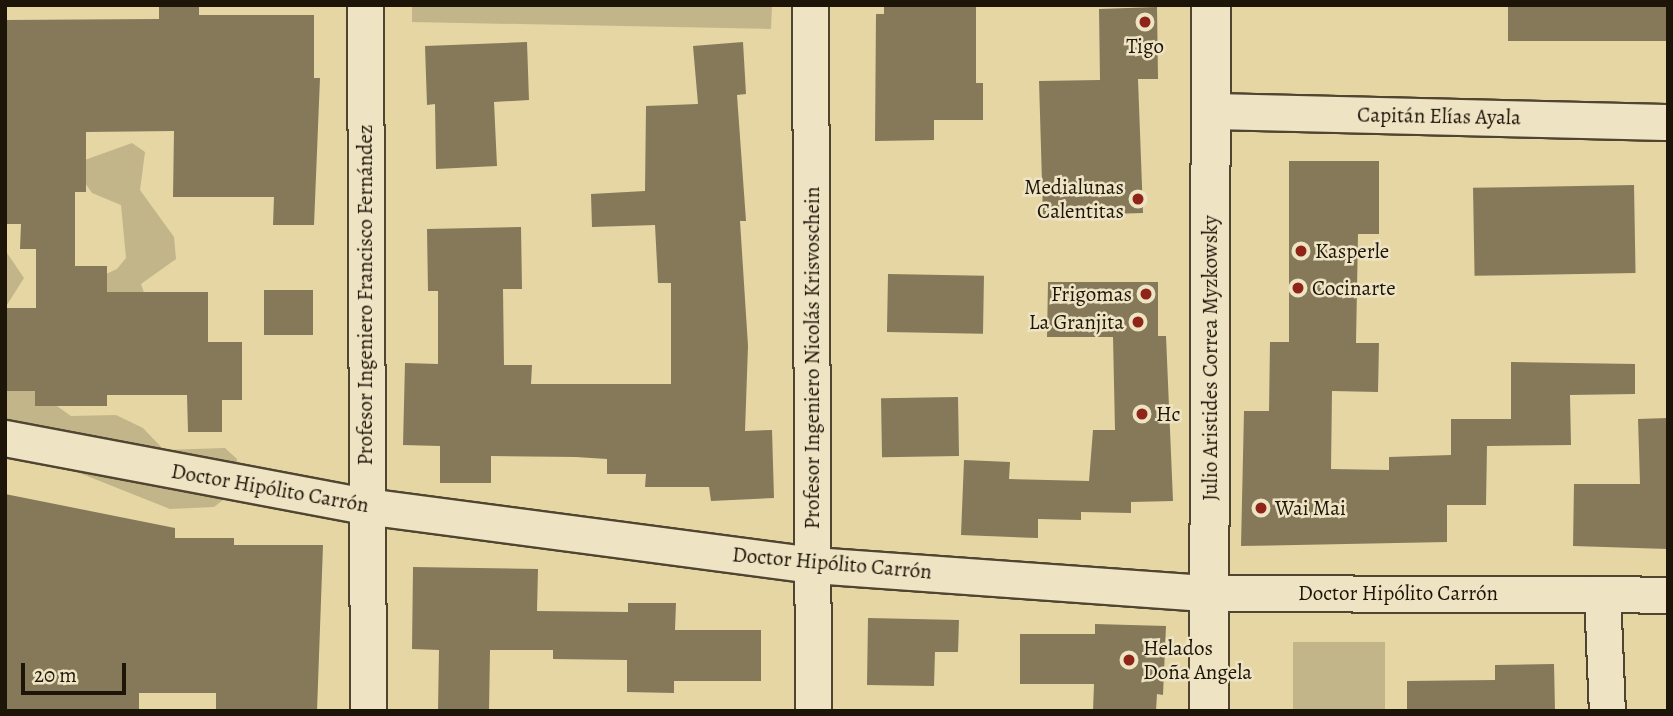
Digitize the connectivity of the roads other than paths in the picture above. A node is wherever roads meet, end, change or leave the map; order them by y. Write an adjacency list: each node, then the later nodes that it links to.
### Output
1 (365, 5): 7 (street, Profesor Ingeniero Francisco Fernández)
2 (810, 5): 8 (street, Profesor Ingeniero Nicolás Krisvoschein)
3 (1210, 5): 4 (main road, Julio Aristides Correa Myzkowsky)
4 (1211, 111): 5 (street, Capitán Elías Ayala); 9 (main road, Julio Aristides Correa Myzkowsky)
5 (1668, 122)
6 (5, 438): 7 (street, Doctor Hipólito Carrón)
7 (365, 506): 8 (street, Doctor Hipólito Carrón); 12 (street, Profesor Ingeniero Francisco Fernández)
8 (813, 565): 9 (street, Doctor Hipólito Carrón); 13 (street, Profesor Ingeniero Nicolás Krisvoschein)
9 (1208, 593): 10 (street, Doctor Hipólito Carrón); 14 (main road, Julio Aristides Correa Myzkowsky)
10 (1602, 594): 11 (street, Doctor Hipólito Carrón); 15 (street)
11 (1668, 595)
12 (368, 711)
13 (813, 711)
14 (1209, 711)
15 (1607, 711)

